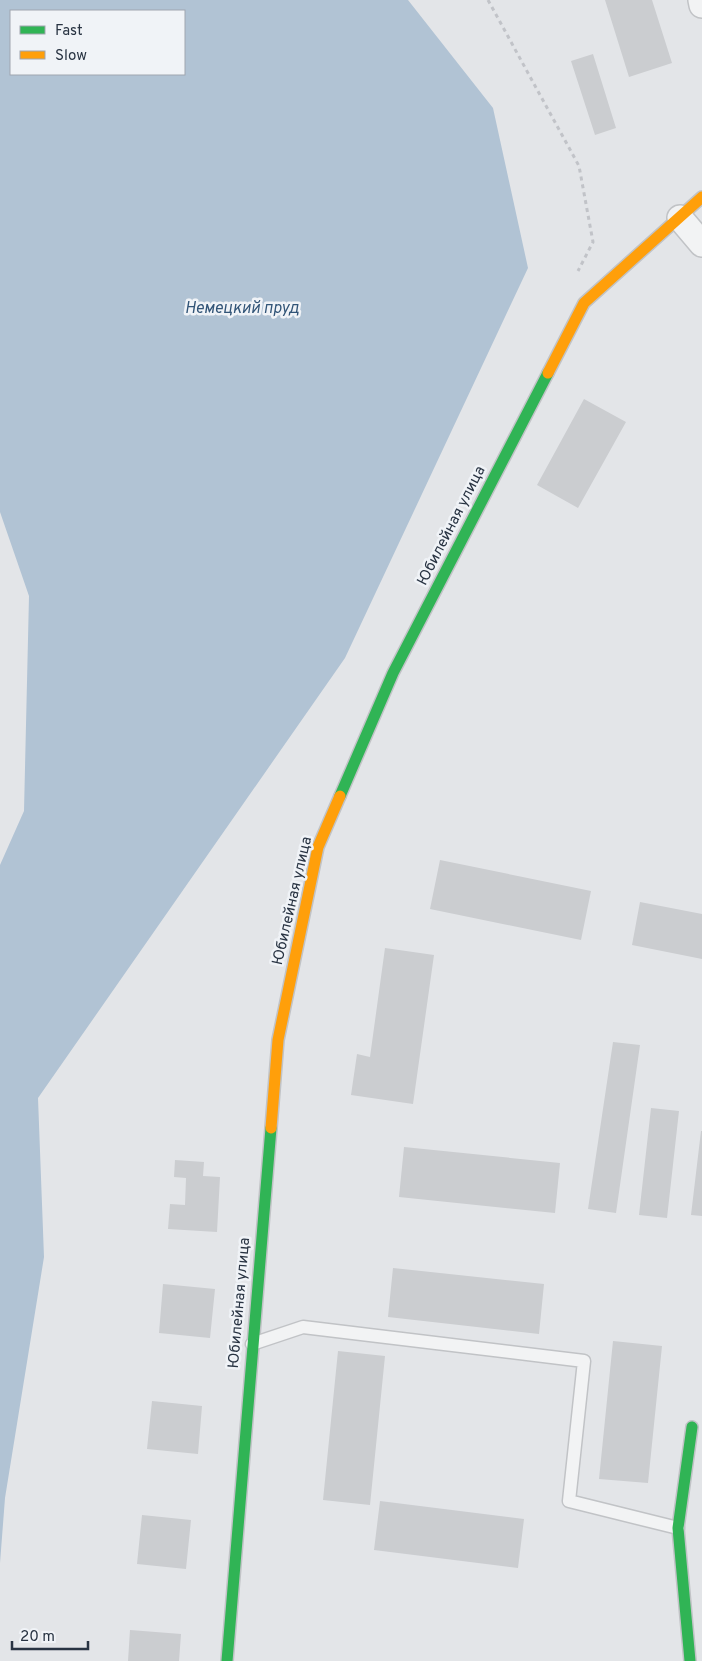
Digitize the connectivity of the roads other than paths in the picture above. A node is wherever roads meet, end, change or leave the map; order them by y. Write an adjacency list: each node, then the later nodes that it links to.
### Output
1 (700, 0): 2 (street)
2 (702, 4)
3 (702, 197): 4 (street, Юбилейная улица)
4 (680, 218): 5 (street); 6 (street, Юбилейная улица)
5 (702, 244)
6 (252, 1344): 8 (lane); 9 (street, Юбилейная улица)
7 (697, 1425): 8 (street)
8 (678, 1528): 10 (street)
9 (227, 1661)
10 (690, 1661)

